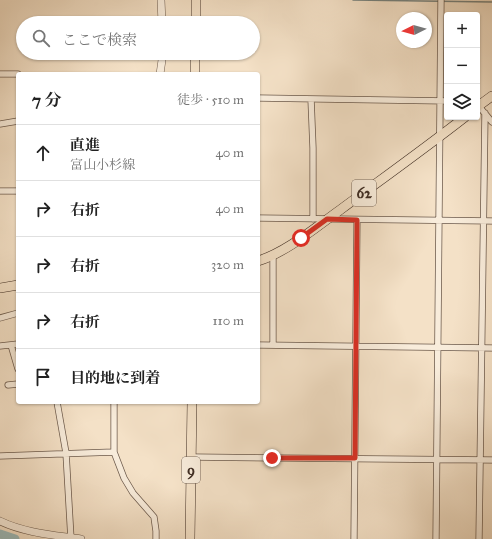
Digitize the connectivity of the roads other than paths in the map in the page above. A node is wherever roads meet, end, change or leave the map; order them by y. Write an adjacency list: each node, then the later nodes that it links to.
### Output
1 (161, 0): 4 (street)
2 (196, 0): 5 (main road)
3 (441, 0): 15 (street)
4 (162, 16)
5 (196, 16)
6 (162, 60): 8 (street)
7 (195, 60): 9 (main road)
8 (160, 72)
9 (195, 72)
10 (0, 74): 11 (street)
11 (16, 74)
12 (492, 96): 17 (main road)
13 (260, 98): 14 (street)
14 (311, 99): 15 (street); 28 (street)
15 (440, 101): 16 (street); 24 (street)
16 (444, 101)
17 (480, 107)
18 (480, 109): 22 (street)
19 (461, 120): 24 (main road, 62)
20 (479, 120): 32 (street)
21 (16, 121): 23 (street)
22 (492, 122)
23 (0, 124)
24 (440, 136): 29 (main road, 62); 31 (street)
25 (0, 191): 26 (street)
26 (16, 191)
27 (260, 218): 28 (street)
28 (313, 219): 29 (street)
29 (327, 219): 30 (street); 34 (main road, 62)
30 (357, 220): 31 (street); 45 (street)
31 (439, 220): 32 (street); 46 (street)
32 (483, 221): 33 (street); 47 (street)
33 (492, 221)
34 (273, 254): 35 (main road, 62); 42 (street)
35 (260, 260)
36 (16, 286): 37 (main road)
37 (0, 288)
38 (16, 314): 39 (street)
39 (0, 318)
40 (16, 345): 44 (street)
41 (260, 345): 42 (street)
42 (273, 345): 45 (street)
43 (0, 346): 44 (street)
44 (11, 346): 49 (street)
45 (356, 346): 46 (street); 59 (street)
46 (438, 348): 47 (street); 60 (street)
47 (481, 348): 48 (street); 61 (street)
48 (492, 348)
49 (16, 362)
50 (8, 384): 51 (street)
51 (16, 384)
52 (57, 404): 56 (street)
53 (114, 404): 55 (street)
54 (192, 404): 58 (main road, 9)
55 (114, 452): 56 (street); 66 (street)
56 (66, 453): 57 (street); 64 (street)
57 (0, 456)
58 (191, 457): 59 (street); 67 (main road, 9)
59 (355, 458): 60 (street); 68 (street)
60 (437, 459): 61 (street); 69 (street)
61 (480, 460): 62 (street); 70 (street)
62 (492, 460)
63 (0, 521): 64 (street)
64 (71, 538): 65 (street)
65 (81, 539)
66 (156, 539)
67 (190, 539)
68 (354, 539)
69 (436, 539)
70 (479, 539)

